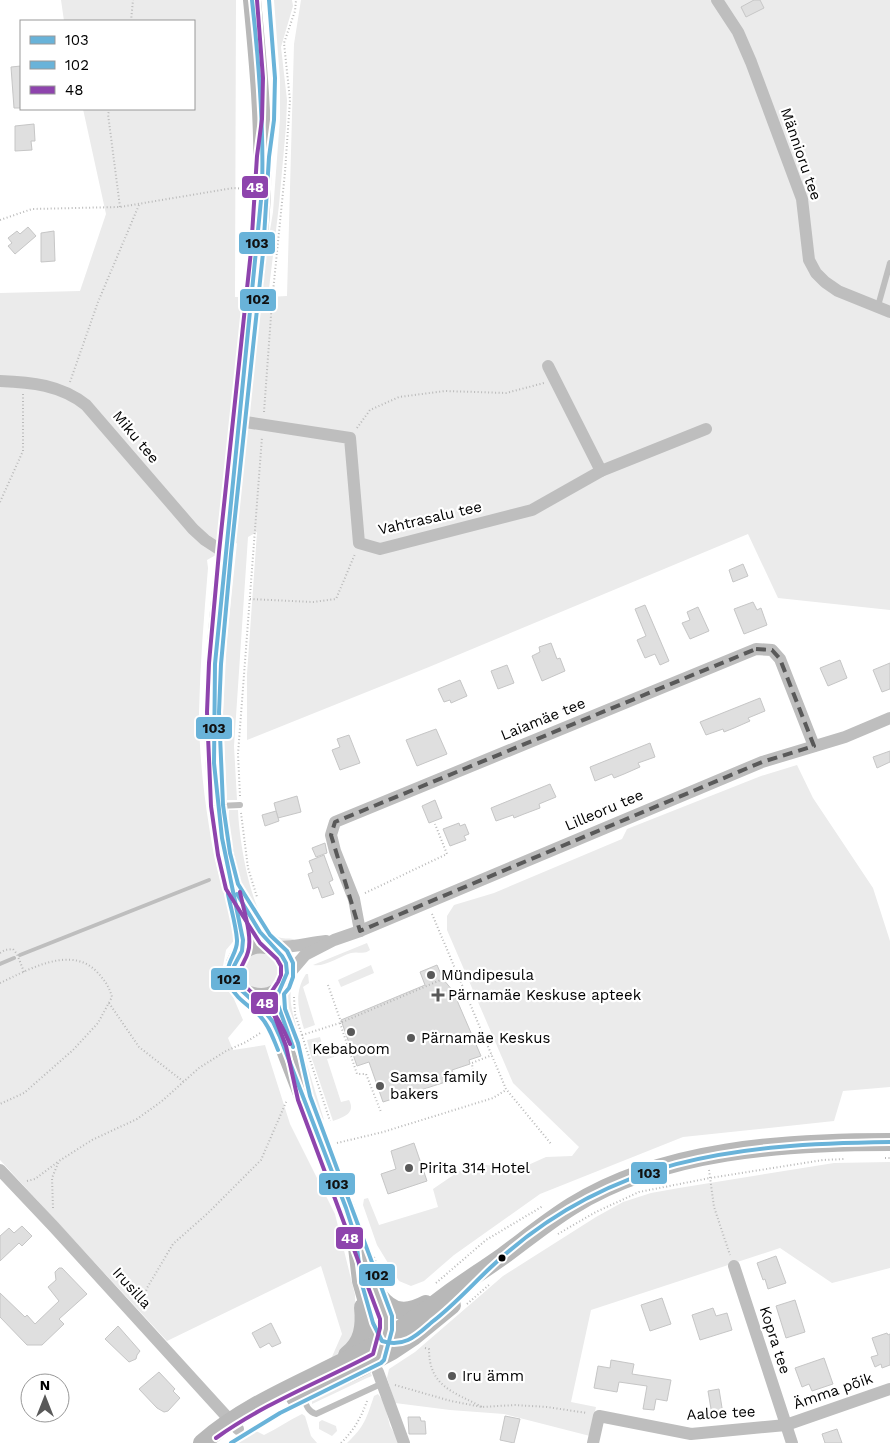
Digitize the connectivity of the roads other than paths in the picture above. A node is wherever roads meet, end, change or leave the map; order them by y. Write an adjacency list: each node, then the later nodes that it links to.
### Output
1 (252, 0): 4 (main road)
2 (263, 0): 4 (main road)
3 (717, 0): 6 (street, Männioru tee)
4 (263, 156): 10 (main road)
5 (890, 263): 6 (lane)
6 (878, 306): 7 (street, Männioru tee)
7 (890, 312)
8 (548, 366): 12 (street)
9 (0, 380): 13 (street, Miku tee)
10 (239, 421): 12 (street, Vahtrasalu tee); 13 (main road)
11 (706, 429): 12 (street, Vahtrasalu tee)
12 (601, 471)
13 (225, 553): 17 (main road)
14 (890, 718): 15 (street, Lilleoru tee)
15 (814, 746): 19 (street, Lilleoru tee); 19 (street, Laiamäe tee)
16 (240, 805): 17 (lane)
17 (217, 806): 18 (main road)
18 (232, 886): 21 (main road); 22 (main road)
19 (360, 931): 20 (street, Lilleoru tee)
20 (334, 940): 21 (street, Lilleoru tee); 23 (street, Lilleoru tee)
21 (274, 947): 22 (main road); 23 (main road)
22 (242, 951): 24 (main road)
23 (286, 987): 24 (main road); 25 (main road)
24 (247, 994): 25 (main road)
25 (276, 1016): 26 (main road); 26 (main road)
26 (304, 1098): 29 (main road)
27 (890, 1142): 30 (main road)
28 (0, 1170): 41 (street, Irusilla)
29 (356, 1239): 32 (main road); 34 (main road)
30 (502, 1257): 33 (main road); 36 (main road)
31 (734, 1266): 42 (street, Kopra tee)
32 (362, 1281): 35 (main road); 37 (main road)
33 (453, 1290): 34 (main road); 35 (main road)
34 (378, 1294): 35 (main road)
35 (382, 1341): 36 (main road); 37 (main road); 38 (main road)
36 (418, 1342): 38 (main road)
37 (333, 1366): 41 (main road)
38 (380, 1371): 40 (main road); 40 (lane); 45 (street)
39 (890, 1389): 42 (street, Ämma põik)
40 (302, 1395): 41 (main road)
41 (234, 1425): 43 (main road); 44 (main road)
42 (786, 1425): 46 (street, Aaloe tee); 47 (street, Kopra tee)
43 (202, 1443)
44 (220, 1443)
45 (404, 1443)
46 (593, 1443)
47 (792, 1443)

